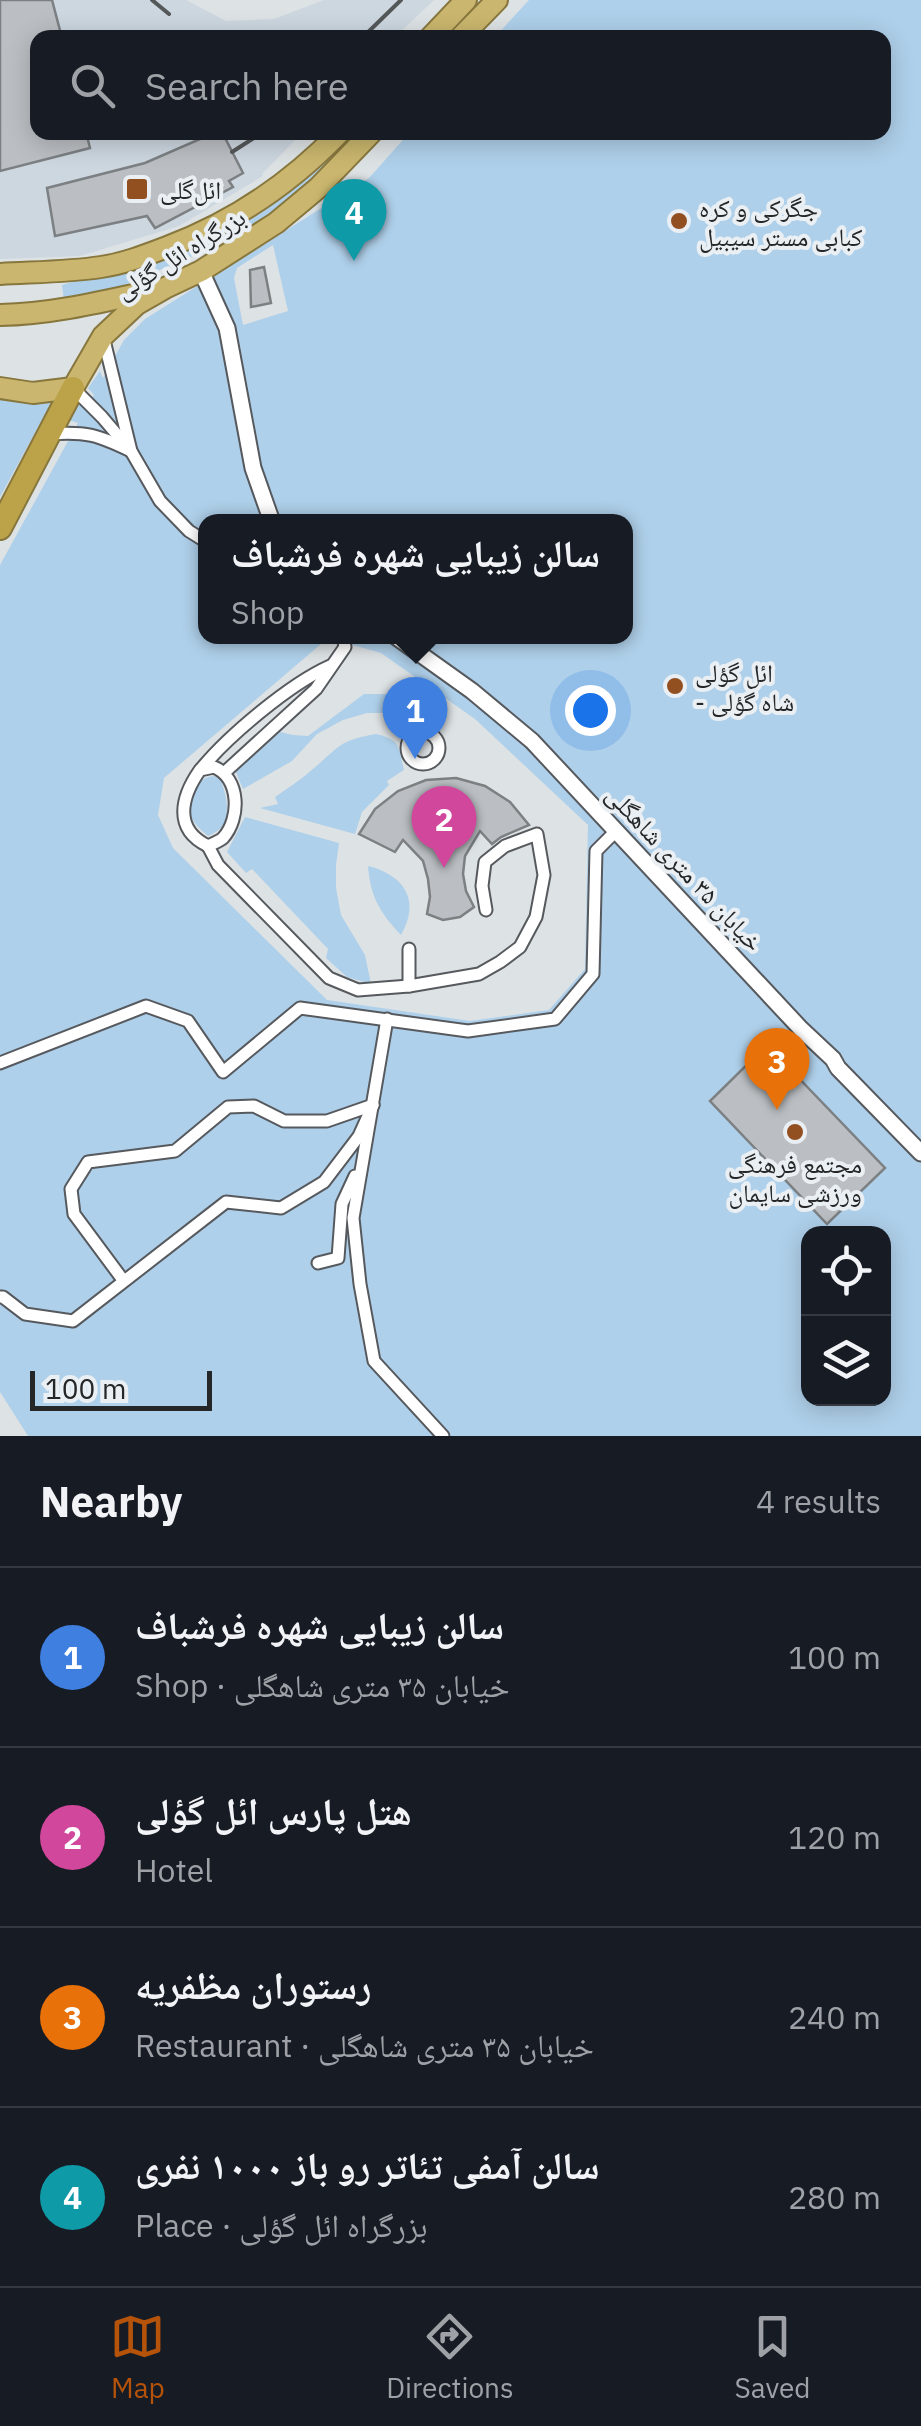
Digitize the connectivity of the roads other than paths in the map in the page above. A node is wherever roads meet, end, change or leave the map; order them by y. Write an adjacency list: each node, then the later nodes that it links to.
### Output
1 (466, 0): 3 (highway)
2 (496, 0): 4 (highway)
3 (438, 30)
4 (468, 30)
5 (332, 140): 8 (highway, بزرگراه ائل گؤلی)
6 (364, 140): 7 (highway, بزرگراه ائل گؤلی)
7 (201, 272): 9 (highway, بزرگراه ائل گؤلی); 16 (street)
8 (0, 274)
9 (165, 288): 10 (highway); 11 (highway, بزرگراه ائل گؤلی)
10 (0, 315)
11 (103, 336): 13 (highway, بزرگراه ائل گؤلی); 15 (street)
12 (0, 388): 13 (highway)
13 (73, 388): 14 (highway); 15 (street)
14 (49, 434): 15 (street); 17 (highway)
15 (132, 452): 18 (street)
16 (269, 514)
17 (0, 528)
18 (198, 536)
19 (345, 644): 21 (street)
20 (406, 644): 24 (street, خیابان ۳۵ متری شاهگلی)
21 (334, 664): 22 (street); 23 (street)
22 (200, 770): 23 (street); 25 (street)
23 (225, 772): 25 (street)
24 (616, 831): 29 (street); 33 (street, خیابان ۳۵ متری شاهگلی)
25 (208, 846): 28 (street)
26 (486, 910): 28 (street)
27 (409, 949): 28 (street)
28 (409, 986)
29 (387, 1019): 30 (street); 31 (street)
30 (0, 1063)
31 (372, 1104): 32 (street); 35 (street); 35 (street)
32 (365, 1149): 34 (street); 37 (street)
33 (921, 1152)
34 (318, 1263)
35 (124, 1280): 36 (street)
36 (0, 1297)
37 (443, 1436)

